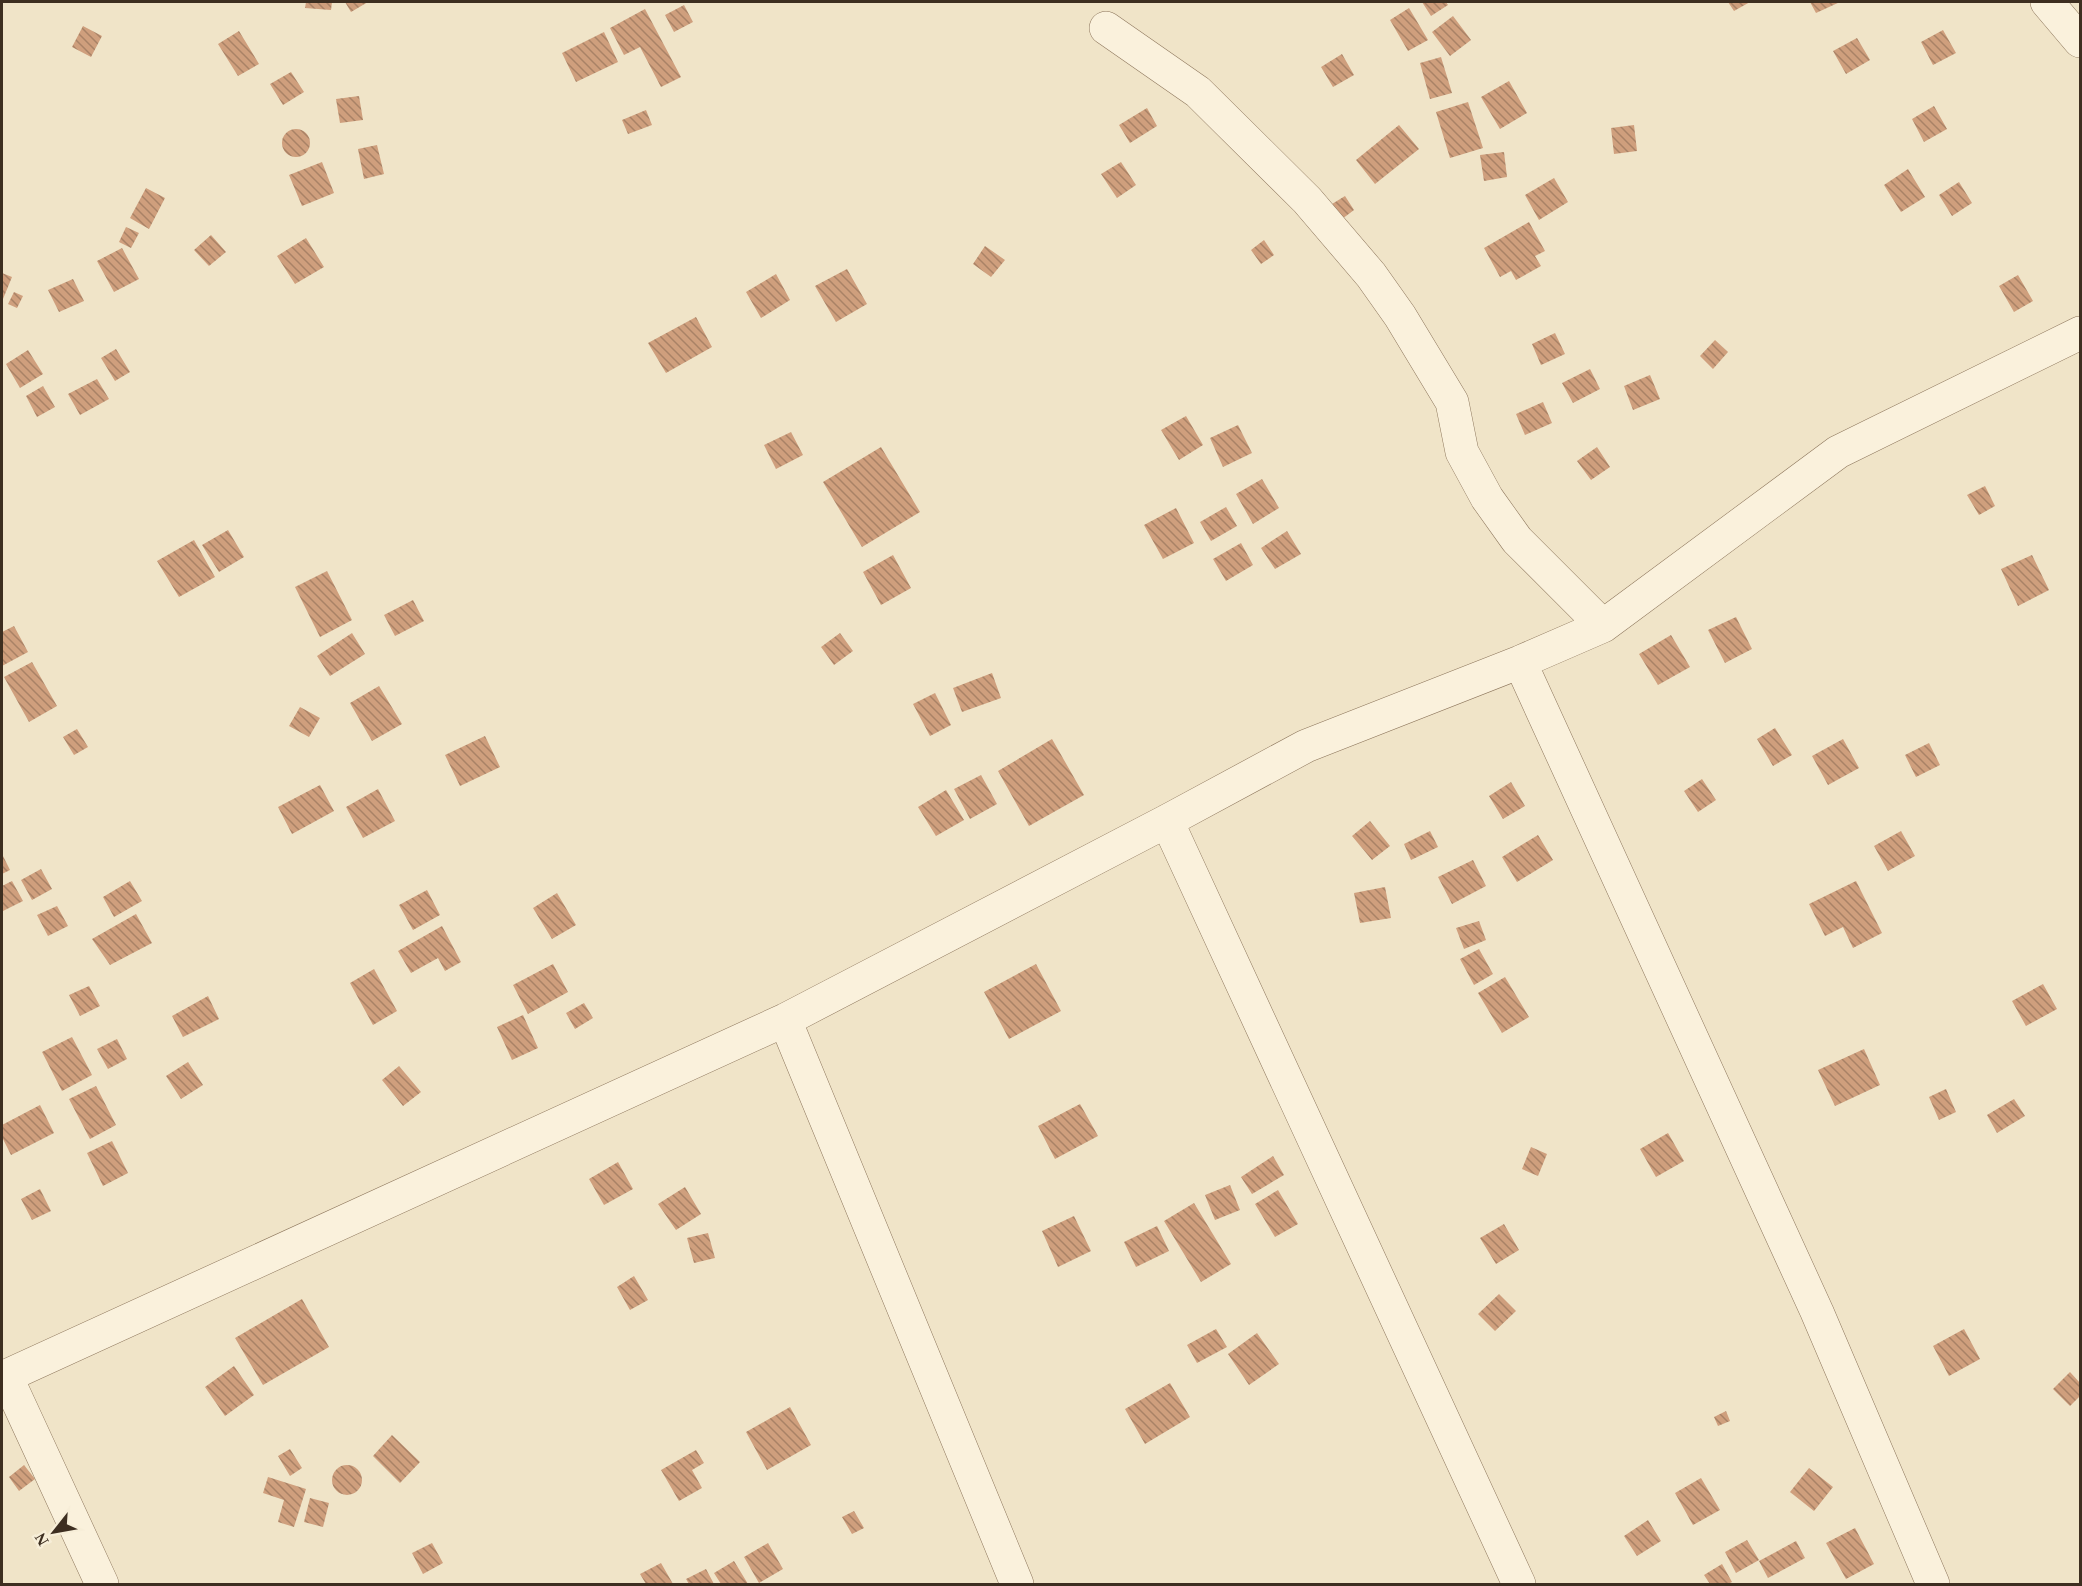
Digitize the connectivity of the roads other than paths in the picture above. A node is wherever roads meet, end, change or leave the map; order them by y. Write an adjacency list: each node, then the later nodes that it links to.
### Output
1 (2047, 2): 3 (street)
2 (1106, 28): 5 (street)
3 (2080, 41)
4 (2080, 333): 5 (street)
5 (1603, 626): 6 (street)
6 (1520, 662): 7 (street); 13 (street)
7 (1167, 821): 8 (street); 12 (street)
8 (785, 1020): 9 (street); 11 (street)
9 (4, 1377): 10 (street)
10 (102, 1584)
11 (1017, 1584)
12 (1519, 1584)
13 (1933, 1584)

